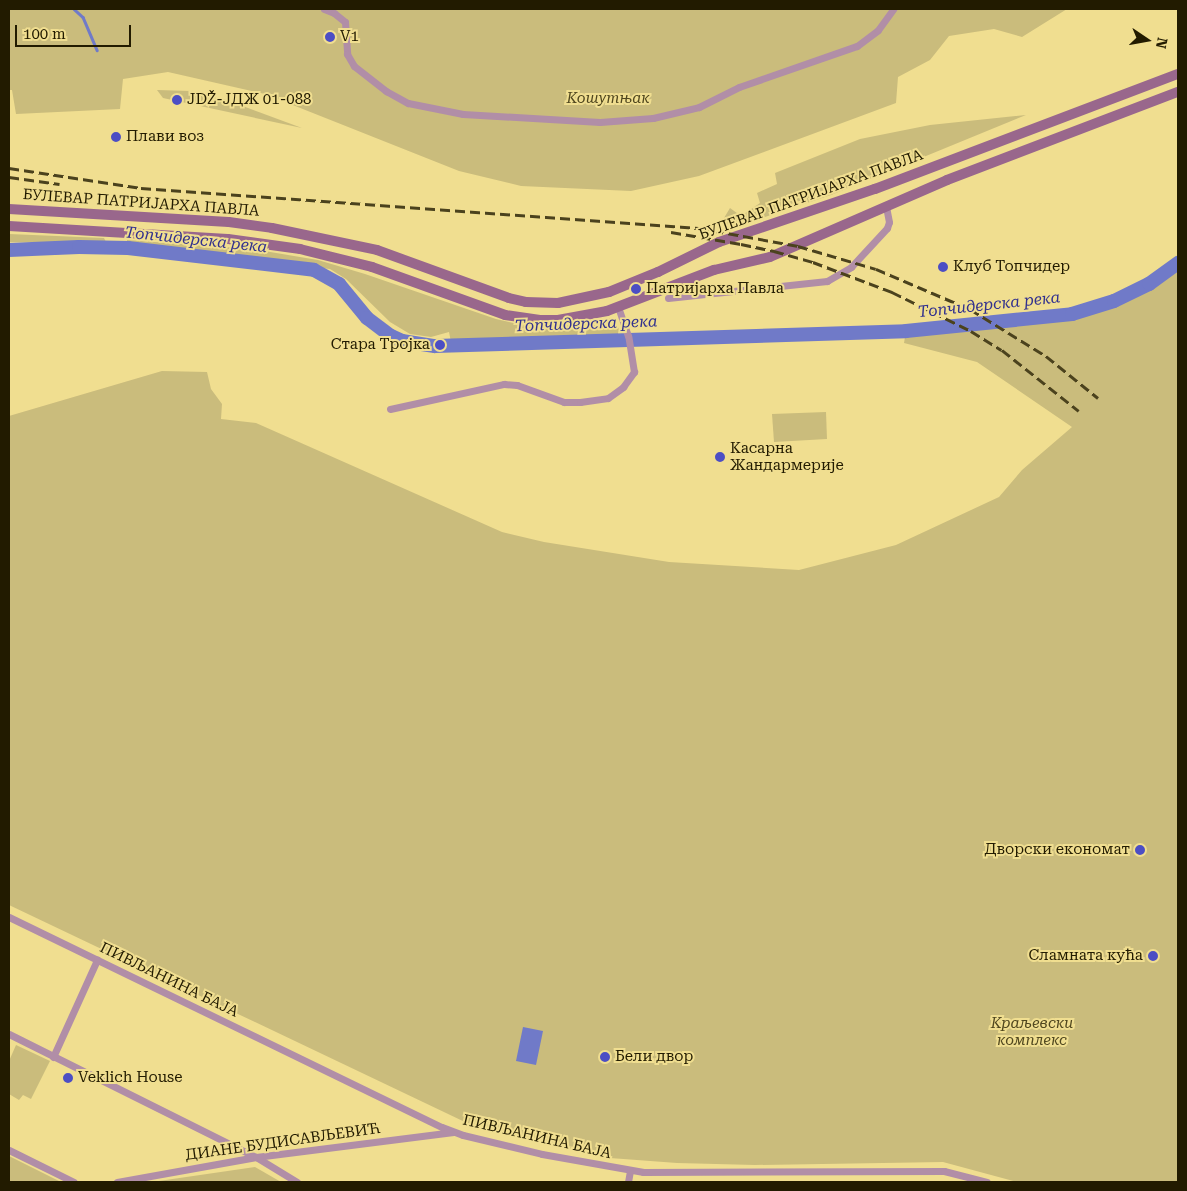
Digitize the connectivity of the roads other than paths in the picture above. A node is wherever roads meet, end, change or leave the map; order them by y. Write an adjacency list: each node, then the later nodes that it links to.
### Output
1 (324, 9): 2 (street)
2 (893, 9)
3 (1178, 74): 6 (main road, БУЛЕВАР ПАТРИЈАРХА ПАВЛА)
4 (1178, 92): 5 (main road, БУЛЕВАР ПАТРИЈАРХА ПАВЛА)
5 (886, 207): 8 (street); 9 (main road, БУЛЕВАР ПАТРИЈАРХА ПАВЛА)
6 (9, 209)
7 (9, 226): 9 (main road, БУЛЕВАР ПАТРИЈАРХА ПАВЛА)
8 (668, 298)
9 (618, 307): 10 (street)
10 (390, 409)
11 (9, 917): 12 (street, ПИВЉАНИНА БАЈА)
12 (97, 960): 14 (street); 15 (street, ПИВЉАНИНА БАЈА)
13 (9, 1034): 14 (street)
14 (52, 1057): 17 (street)
15 (453, 1132): 17 (street, ДИАНЕ БУДИСАВЉЕВИЋ); 18 (street, ПИВЉАНИНА БАЈА)
16 (9, 1150): 19 (street)
17 (256, 1158): 20 (street, ДИАНЕ БУДИСАВЉЕВИЋ); 21 (street)
18 (630, 1171): 22 (street); 23 (street, ПИВЉАНИНА БАЈА)
19 (74, 1182)
20 (117, 1182)
21 (296, 1182)
22 (628, 1182)
23 (987, 1182)

